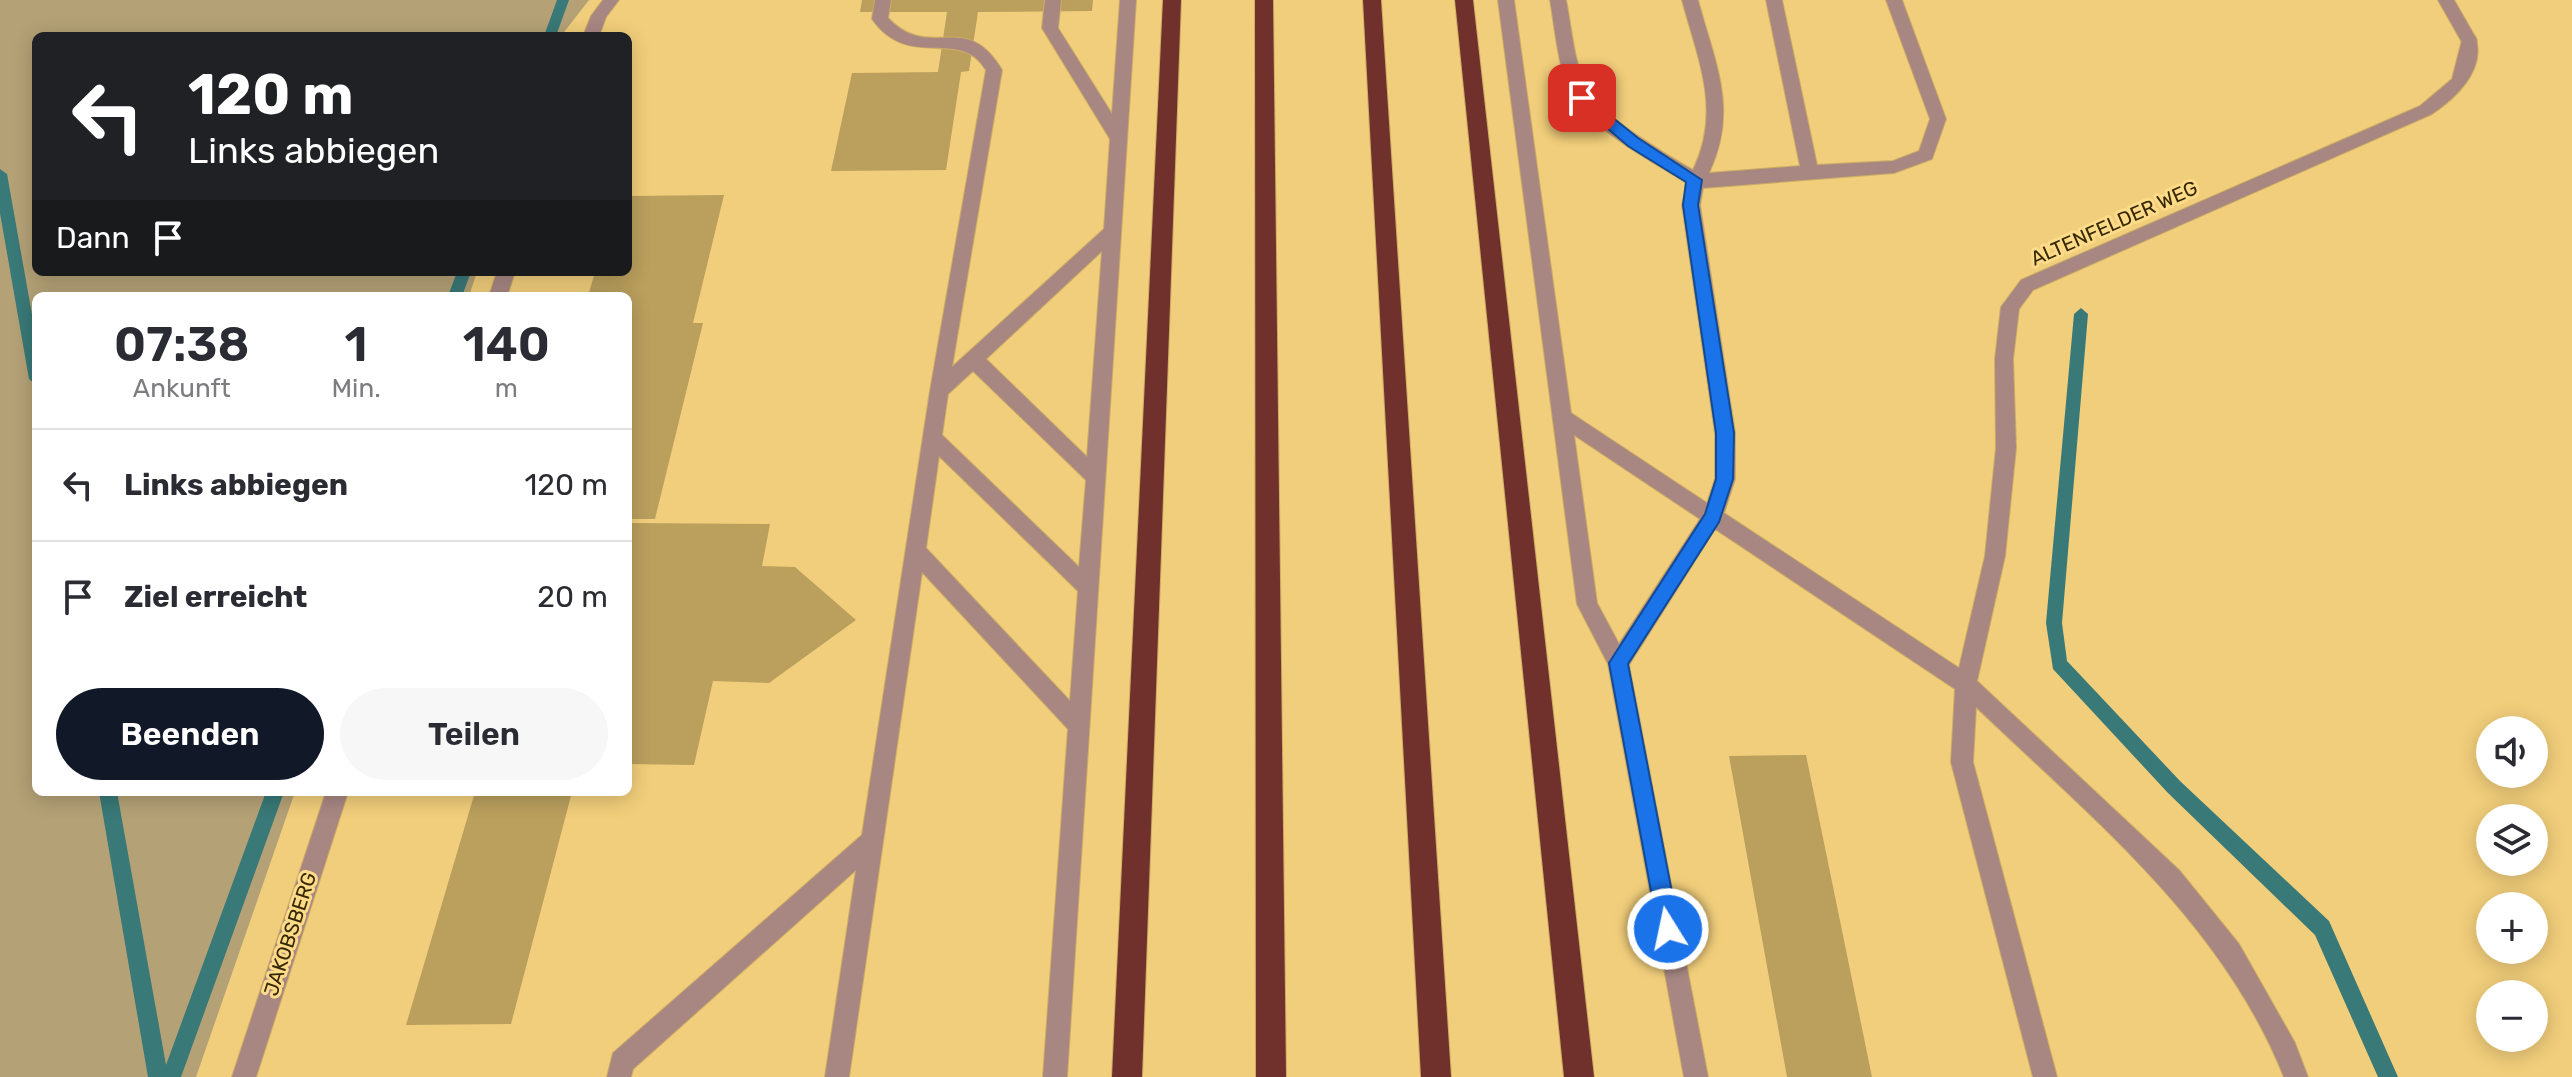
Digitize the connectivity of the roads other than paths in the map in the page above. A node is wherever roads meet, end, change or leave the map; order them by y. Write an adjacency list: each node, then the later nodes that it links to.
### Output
1 (611, 0): 15 (street)
2 (883, 0): 21 (street)
3 (1053, 0): 16 (street)
4 (1128, 0): 16 (street)
5 (1172, 0): 37 (highway)
6 (1264, 0): 38 (highway)
7 (1372, 0): 39 (highway)
8 (1464, 0): 40 (highway)
9 (1506, 0): 22 (street)
10 (1558, 0): 18 (street)
11 (1690, 0): 18 (street)
12 (1774, 0): 17 (street)
13 (1894, 0): 17 (street)
14 (2446, 0): 29 (street, ALTENFELDER WEG)
15 (593, 32)
16 (1120, 141): 19 (street)
17 (1810, 172): 18 (street)
18 (1695, 180): 25 (street)
19 (1113, 231): 20 (street); 24 (street)
20 (973, 359): 21 (street); 24 (street)
21 (939, 391): 23 (street)
22 (1560, 416): 25 (street); 28 (street)
23 (932, 437): 26 (street); 27 (street)
24 (1096, 478): 27 (street)
25 (1713, 516): 28 (street); 29 (street)
26 (915, 550): 30 (street); 32 (street)
27 (1088, 588): 30 (street)
28 (1618, 663): 41 (street)
29 (1966, 684): 42 (street, ALTENFELDER WEG); 43 (street)
30 (1079, 726): 36 (street)
31 (336, 796): 34 (street, JAKOBSBERG)
32 (871, 842): 33 (street); 35 (street)
33 (615, 1072)
34 (244, 1077)
35 (837, 1077)
36 (1055, 1077)
37 (1127, 1077)
38 (1271, 1077)
39 (1436, 1077)
40 (1579, 1077)
41 (1696, 1077)
42 (2045, 1077)
43 (2296, 1077)

